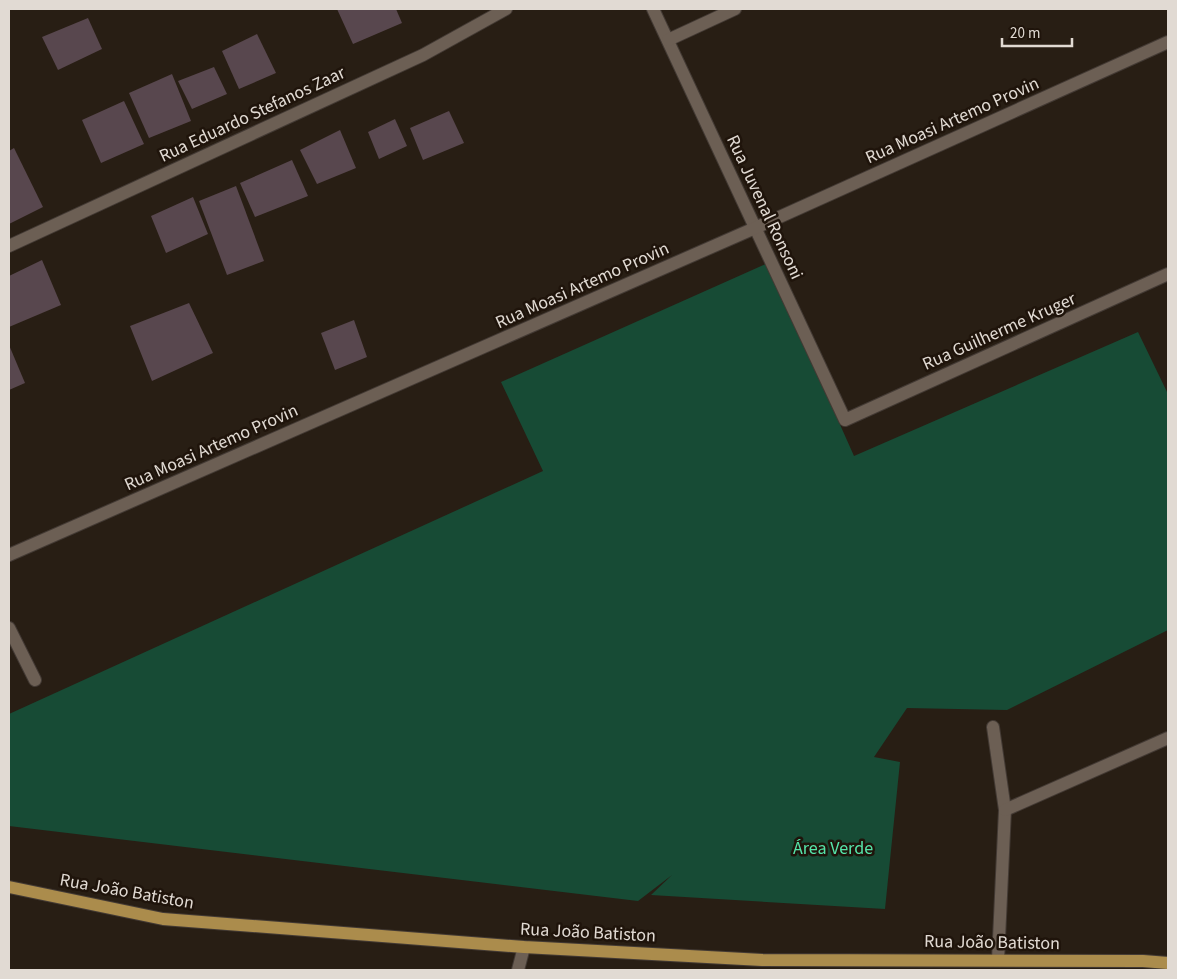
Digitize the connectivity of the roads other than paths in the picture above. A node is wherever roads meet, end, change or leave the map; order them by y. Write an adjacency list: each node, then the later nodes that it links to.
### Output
1 (506, 9): 7 (street, Rua Eduardo Stefanos Zaar)
2 (653, 9): 4 (street, Rua Juvenal Ronsoni)
3 (735, 9): 4 (street)
4 (668, 40): 6 (street, Rua Juvenal Ronsoni)
5 (1168, 42): 6 (street, Rua Moasi Artemo Provin)
6 (755, 228): 9 (street, Rua Juvenal Ronsoni); 10 (street, Rua Moasi Artemo Provin)
7 (9, 246)
8 (1168, 274): 9 (street, Rua Guilherme Kruger)
9 (845, 420)
10 (9, 555)
11 (9, 628): 12 (street)
12 (35, 680)
13 (993, 727): 15 (street)
14 (1168, 738): 15 (street)
15 (1005, 810): 18 (street)
16 (9, 887): 17 (main road, Rua João Batiston)
17 (524, 946): 18 (main road, Rua João Batiston); 20 (street)
18 (998, 960): 19 (main road, Rua João Batiston)
19 (1168, 963)
20 (518, 970)

